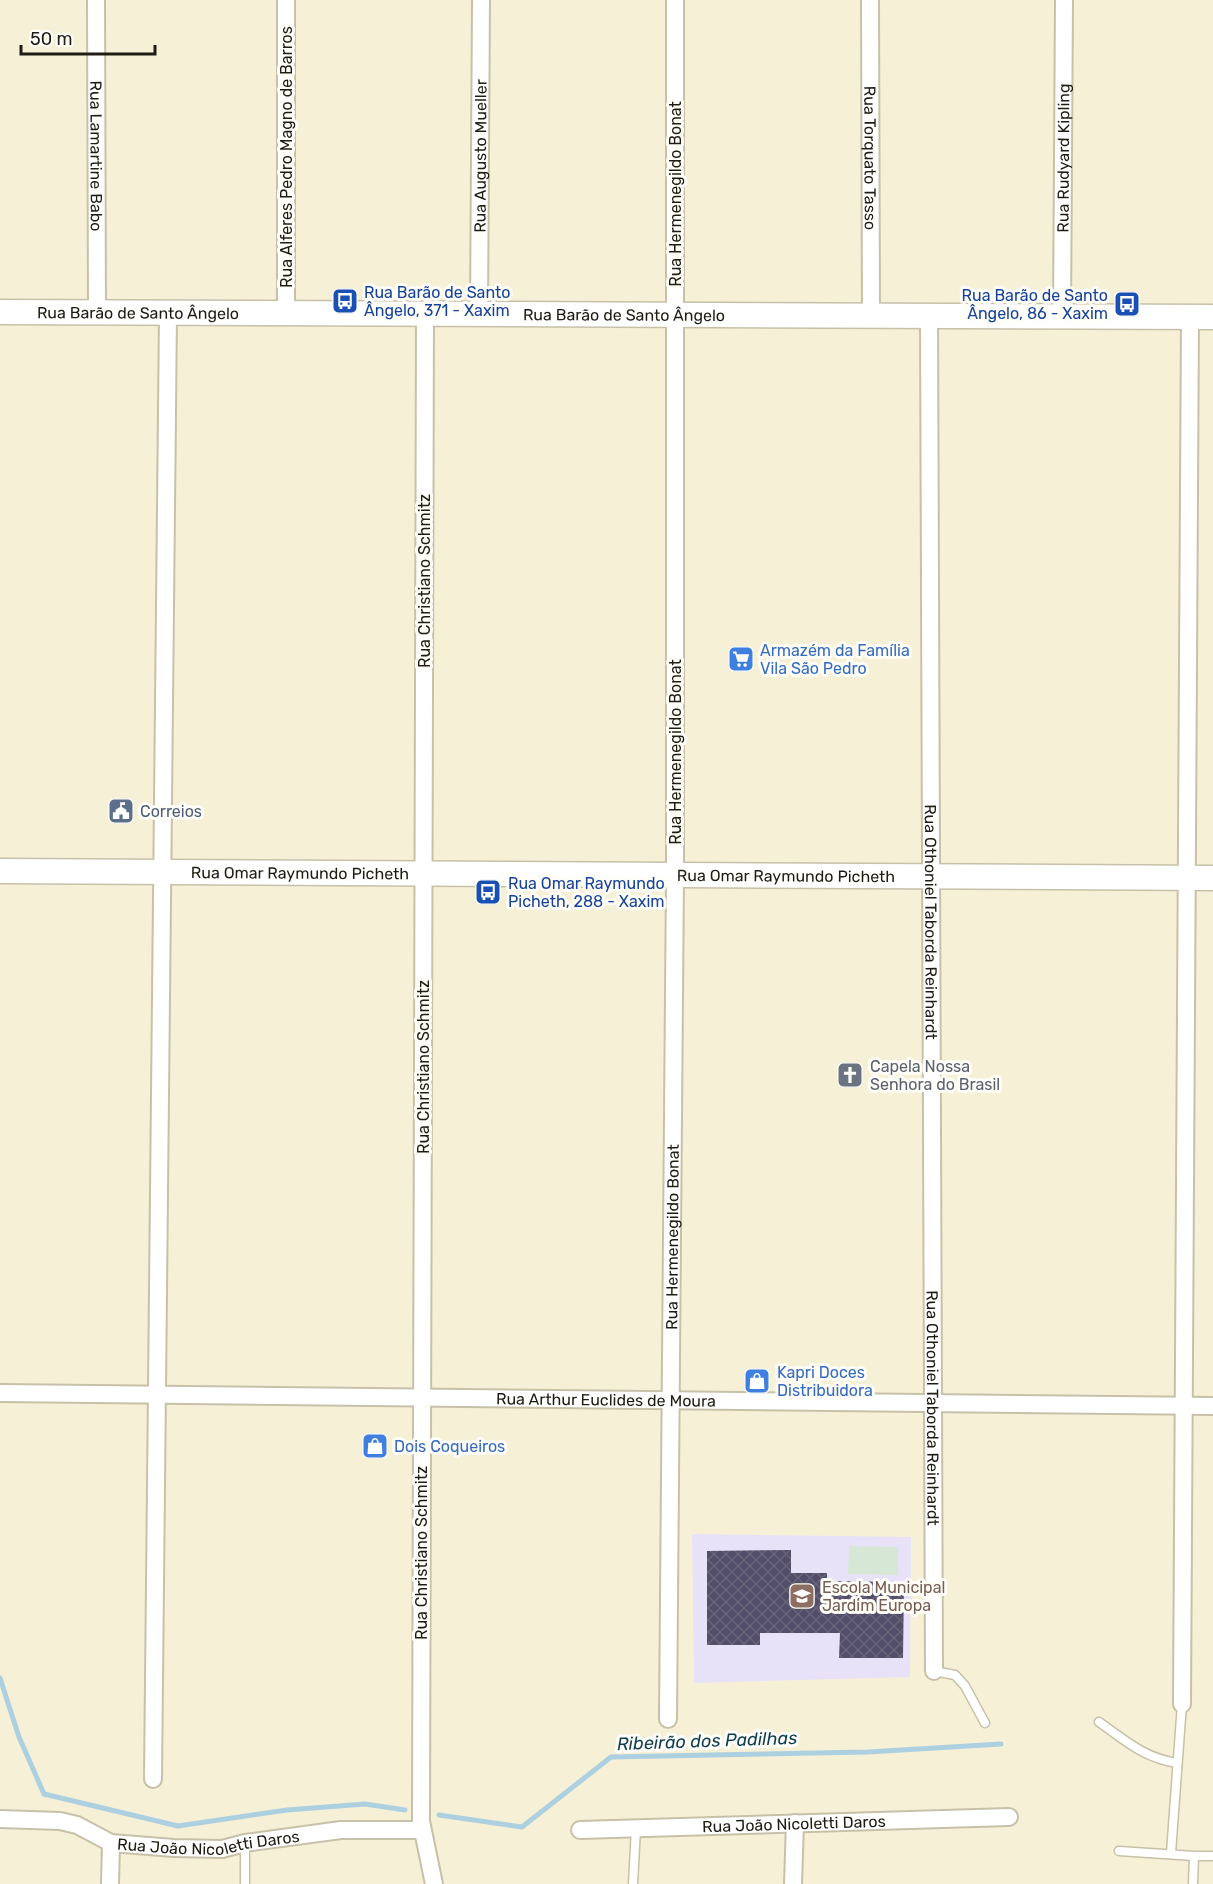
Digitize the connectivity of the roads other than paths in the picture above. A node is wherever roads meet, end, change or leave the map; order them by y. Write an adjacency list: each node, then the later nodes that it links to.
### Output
1 (96, 0): 8 (street, Rua Lamartine Babo)
2 (286, 0): 10 (street, Rua Alferes Pedro Magno de Barros)
3 (480, 0): 12 (street, Rua Augusto Mueller)
4 (675, 0): 13 (street, Rua Hermenegildo Bonat)
5 (870, 0): 14 (street, Rua Torquato Tasso)
6 (1064, 0): 16 (street, Rua Rudyard Kipling)
7 (0, 312): 8 (main road, Rua Barão de Santo Ângelo)
8 (97, 313): 9 (main road, Rua Barão de Santo Ângelo)
9 (168, 313): 10 (main road, Rua Barão de Santo Ângelo); 19 (street)
10 (286, 314): 11 (main road, Rua Barão de Santo Ângelo)
11 (425, 314): 12 (main road, Rua Barão de Santo Ângelo); 20 (street, Rua Christiano Schmitz)
12 (478, 314): 13 (main road, Rua Barão de Santo Ângelo)
13 (675, 315): 14 (main road, Rua Barão de Santo Ângelo); 21 (street, Rua Hermenegildo Bonat)
14 (872, 316): 15 (main road, Rua Barão de Santo Ângelo)
15 (929, 316): 16 (main road, Rua Barão de Santo Ângelo); 22 (street, Rua Othoniel Taborda Reinhardt)
16 (1062, 317): 17 (main road, Rua Barão de Santo Ângelo)
17 (1201, 317): 23 (street)
18 (0, 872): 19 (main road, Rua Omar Raymundo Picheth)
19 (162, 872): 20 (main road, Rua Omar Raymundo Picheth); 26 (street)
20 (423, 874): 21 (main road, Rua Omar Raymundo Picheth); 27 (street, Rua Christiano Schmitz)
21 (675, 875): 22 (main road, Rua Omar Raymundo Picheth); 28 (street, Rua Hermenegildo Bonat)
22 (931, 876): 23 (main road, Rua Omar Raymundo Picheth); 29 (street, Rua Othoniel Taborda Reinhardt)
23 (1187, 878): 24 (main road, Rua Omar Raymundo Picheth); 30 (street)
24 (1213, 878)
25 (0, 1392): 26 (street, Rua Arthur Euclides de Moura)
26 (157, 1394): 27 (street, Rua Arthur Euclides de Moura); 38 (street)
27 (422, 1397): 28 (street, Rua Arthur Euclides de Moura); 42 (street, Rua Christiano Schmitz)
28 (671, 1400): 29 (street, Rua Arthur Euclides de Moura); 34 (street, Rua Hermenegildo Bonat)
29 (933, 1403): 30 (street, Rua Arthur Euclides de Moura); 32 (street, Rua Othoniel Taborda Reinhardt)
30 (1184, 1406): 31 (street, Rua Arthur Euclides de Moura); 33 (street)
31 (1213, 1406)
32 (934, 1671): 36 (lane)
33 (1182, 1704): 37 (lane)
34 (669, 1719)
35 (1099, 1722): 37 (lane)
36 (985, 1723)
37 (1177, 1763): 48 (lane)
38 (153, 1779)
39 (1009, 1817): 41 (street, Rua João Nicoletti Daros)
40 (0, 1819): 45 (street, Rua João Nicoletti Daros)
41 (795, 1823): 43 (street, Rua João Nicoletti Daros); 55 (street)
42 (421, 1825): 46 (street, Rua João Nicoletti Daros); 53 (street, Rua Christiano Schmitz)
43 (636, 1828): 44 (street, Rua João Nicoletti Daros); 54 (lane)
44 (580, 1830)
45 (111, 1843): 46 (street, Rua João Nicoletti Daros); 51 (street)
46 (245, 1843): 52 (lane)
47 (1119, 1851): 48 (lane)
48 (1171, 1853): 49 (lane)
49 (1194, 1856): 50 (lane); 56 (lane)
50 (1213, 1856)
51 (110, 1884)
52 (245, 1884)
53 (434, 1884)
54 (633, 1884)
55 (793, 1884)
56 (1193, 1884)

